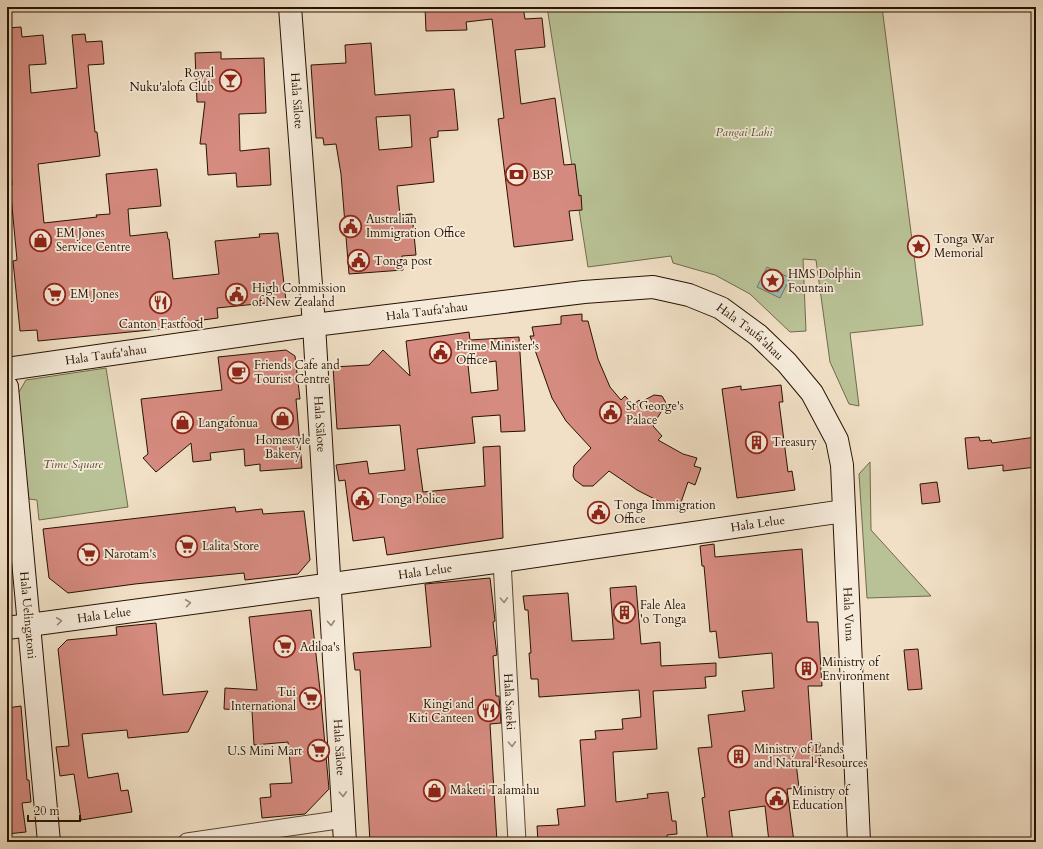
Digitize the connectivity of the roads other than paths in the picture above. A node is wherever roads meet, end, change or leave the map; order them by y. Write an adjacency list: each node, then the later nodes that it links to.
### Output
1 (290, 7): 2 (street, Hala Sālote)
2 (314, 325): 3 (street, Hala Taufa'ahau); 5 (street, Hala Taufa'ahau); 8 (street, Hala Sālote)
3 (7, 369)
4 (7, 387): 9 (street, Hala Uelingatoni)
5 (812, 393): 6 (street, Hala Vuna)
6 (844, 511): 7 (street, Hala Lelue); 16 (street, Hala Vuna)
7 (502, 561): 8 (street, Hala Lelue); 15 (street, Hala Sateki, one-way to 15)
8 (329, 584): 9 (street, Hala Lelue, one-way to 8); 11 (street, Hala Sālote, one-way to 11)
9 (28, 625): 10 (street, Hala Lelue); 12 (street, Hala Uelingatoni)
10 (7, 628)
11 (344, 820): 13 (street); 14 (street, Hala Sālote)
12 (49, 842)
13 (187, 842)
14 (345, 842)
15 (517, 842)
16 (859, 842)

